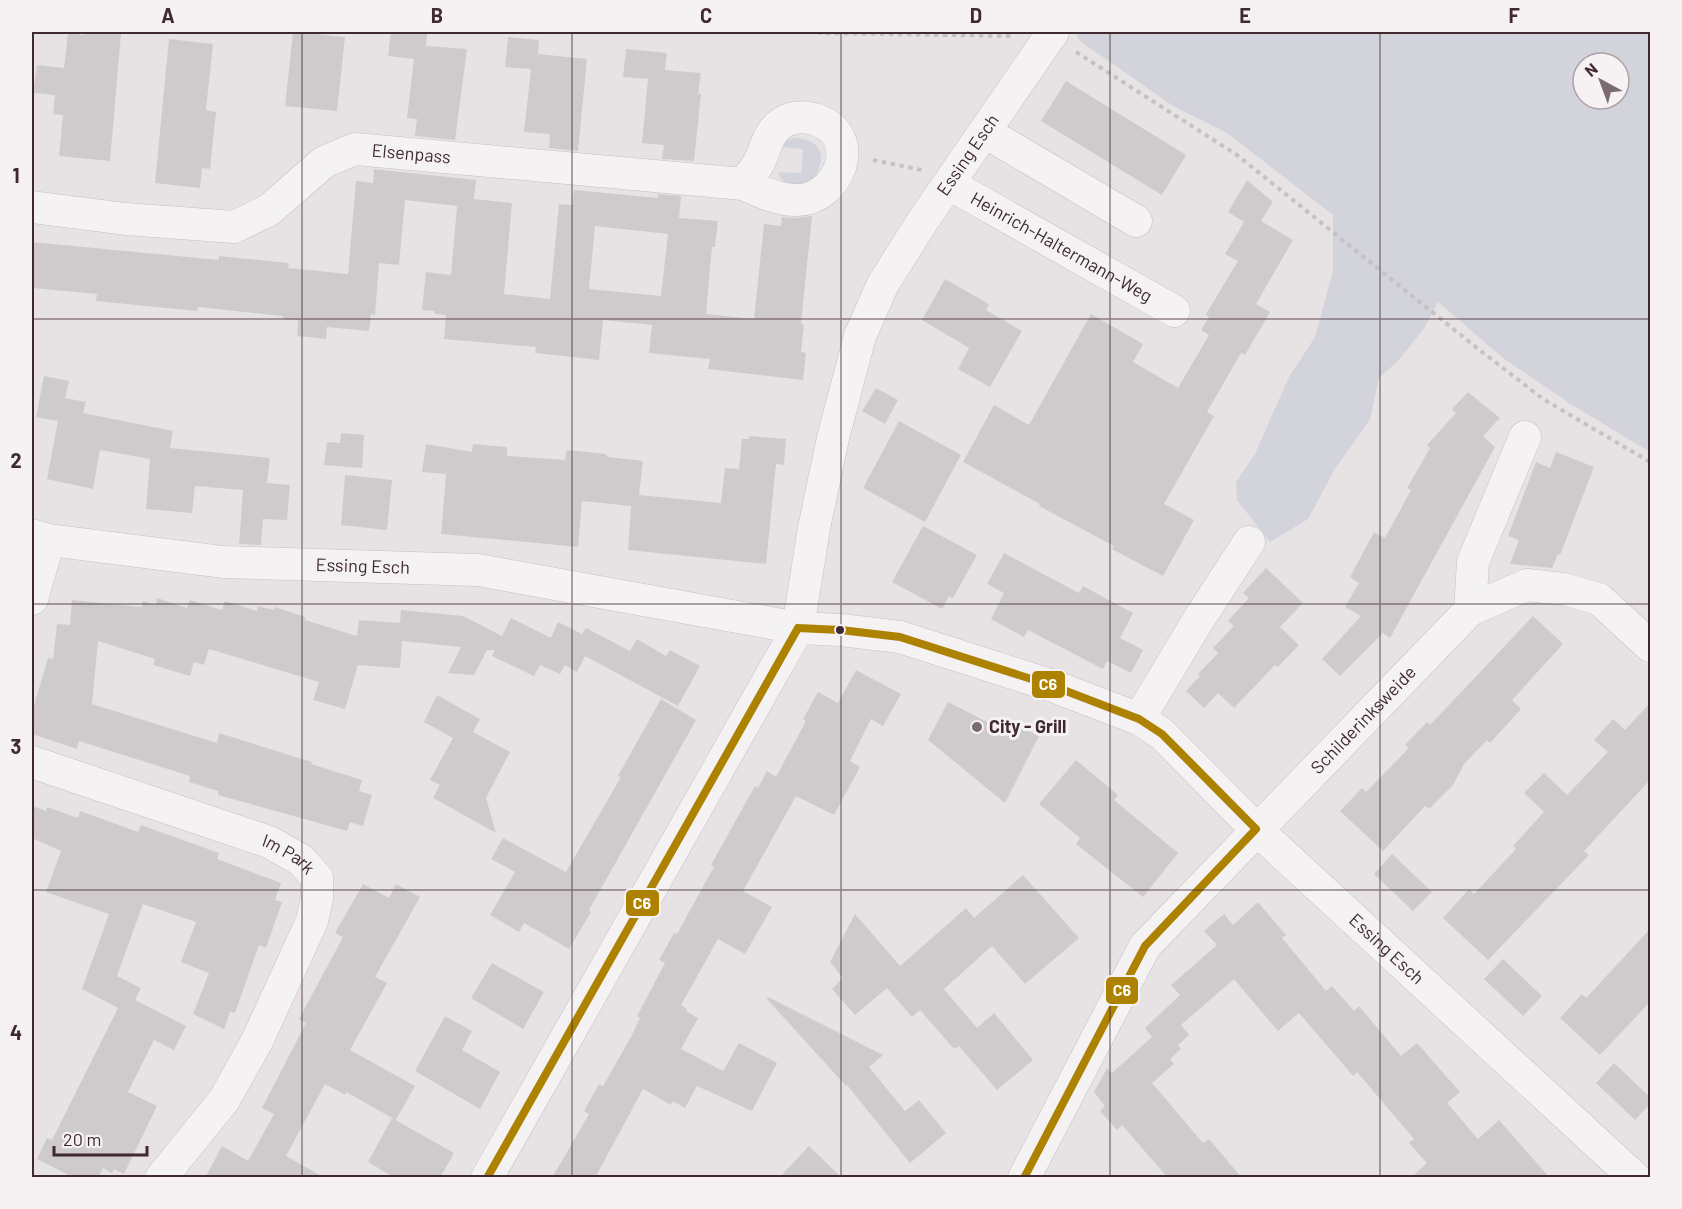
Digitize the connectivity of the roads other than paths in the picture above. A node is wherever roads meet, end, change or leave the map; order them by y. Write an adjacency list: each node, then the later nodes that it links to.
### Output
1 (1051, 34): 2 (street, Essing Esch)
2 (985, 132): 4 (street, Essing Esch); 6 (street)
3 (743, 184): 3 (street, Elsenpass); 5 (street, Elsenpass)
4 (949, 184): 7 (street, Heinrich-Haltermann-Weg); 13 (street, Essing Esch)
5 (32, 207)
6 (1136, 221)
7 (1174, 312)
8 (1525, 437): 12 (street)
9 (40, 538): 11 (street); 13 (street, Essing Esch)
10 (1250, 542): 15 (street)
11 (32, 599)
12 (1470, 610): 14 (street, Schilderinksweide); 17 (street, Schilderinksweide)
13 (798, 628): 15 (street, Essing Esch); 19 (street)
14 (1650, 646)
15 (1139, 719): 17 (street, Essing Esch)
16 (32, 762): 18 (street, Im Park)
17 (1256, 829): 20 (street, Schilderinksweide); 21 (street, Essing Esch)
18 (161, 1178)
19 (487, 1178)
20 (1024, 1178)
21 (1635, 1178)

